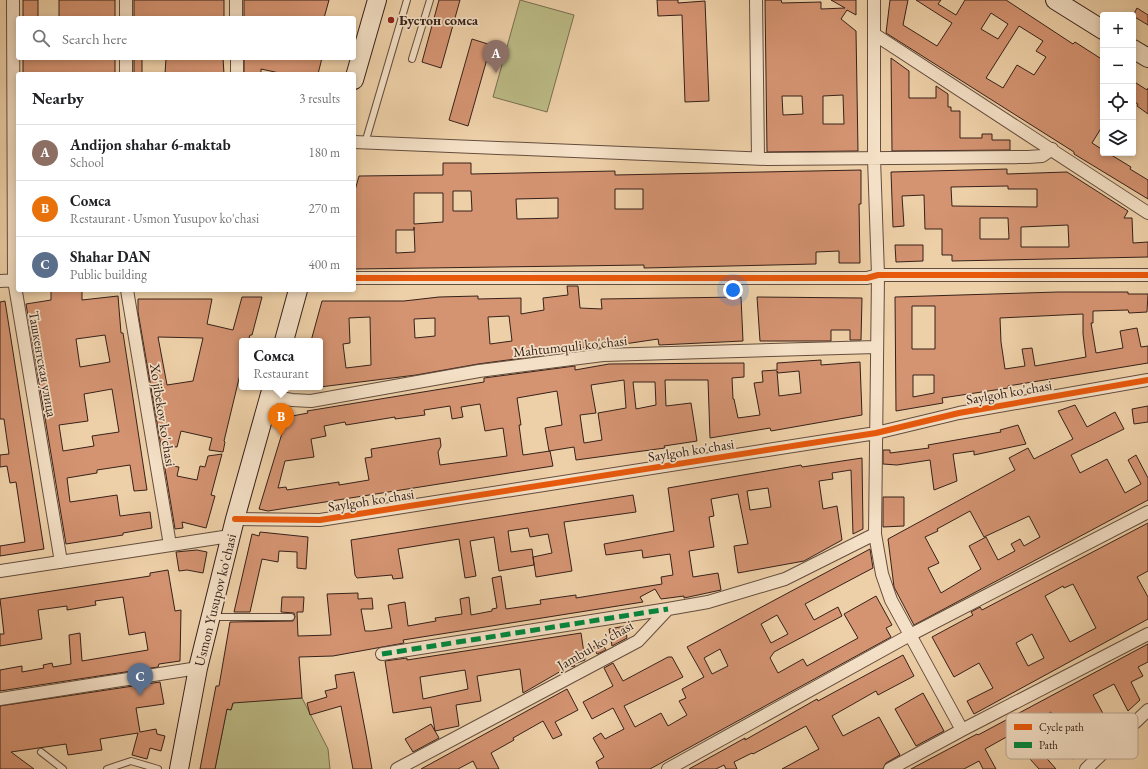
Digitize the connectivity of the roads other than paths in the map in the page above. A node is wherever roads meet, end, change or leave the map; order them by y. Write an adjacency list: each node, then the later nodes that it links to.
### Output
1 (13, 0): 30 (street, Ташкентская улица)
2 (126, 0): 10 (street)
3 (236, 0): 11 (street)
4 (377, 0): 21 (main road)
5 (407, 0): 22 (lane)
6 (430, 0): 16 (lane)
7 (756, 0): 24 (street)
8 (874, 0): 13 (street)
9 (1055, 0): 12 (main road)
10 (126, 16)
11 (236, 16)
12 (1100, 28)
13 (874, 34): 23 (street); 25 (street)
14 (1136, 51): 15 (main road)
15 (1148, 58)
16 (412, 59)
17 (126, 60): 19 (street)
18 (237, 60): 20 (street)
19 (126, 72)
20 (237, 72)
21 (356, 73)
22 (360, 143): 24 (street)
23 (1052, 149): 25 (street); 26 (street)
24 (758, 158): 25 (street)
25 (874, 158): 27 (street)
26 (1148, 213)
27 (878, 275): 28 (street); 29 (street); 36 (street)
28 (1148, 275)
29 (356, 278)
30 (16, 280): 31 (street)
31 (0, 281)
32 (18, 292): 45 (street, Ташкентская улица)
33 (128, 292): 44 (street, Xo'jibekov ko'chasi)
34 (297, 292): 35 (main road)
35 (285, 338)
36 (876, 347): 38 (street, Mahtumquli ko'chasi); 39 (street)
37 (1148, 380): 39 (street, Saylgoh ko'chasi)
38 (270, 392): 41 (main road, Usmon Yusupov ko'chasi)
39 (876, 433): 41 (street, Saylgoh ko'chasi); 42 (street)
40 (1148, 512): 51 (street)
41 (235, 519): 43 (main road, Usmon Yusupov ko'chasi)
42 (875, 534): 47 (street); 51 (street)
43 (230, 536): 44 (street); 48 (main road, Usmon Yusupov ko'chasi)
44 (170, 545): 45 (street)
45 (61, 562): 46 (street)
46 (0, 571)
47 (668, 609): 52 (street); 64 (street, Jambul ko'chasi)
48 (210, 617): 49 (lane); 53 (main road, Usmon Yusupov ko'chasi)
49 (291, 617)
50 (1148, 634): 57 (street)
51 (910, 636): 57 (street); 65 (street)
52 (382, 654)
53 (198, 668): 54 (street); 63 (main road, Usmon Yusupov ko'chasi)
54 (0, 700)
55 (1148, 710): 56 (street)
56 (1138, 720)
57 (962, 730): 66 (street)
58 (41, 752): 60 (lane)
59 (1097, 759): 67 (street)
60 (63, 769)
61 (107, 769): 62 (lane)
62 (158, 769)
63 (179, 769)
64 (397, 769)
65 (668, 769)
66 (890, 769)
67 (1086, 769)

